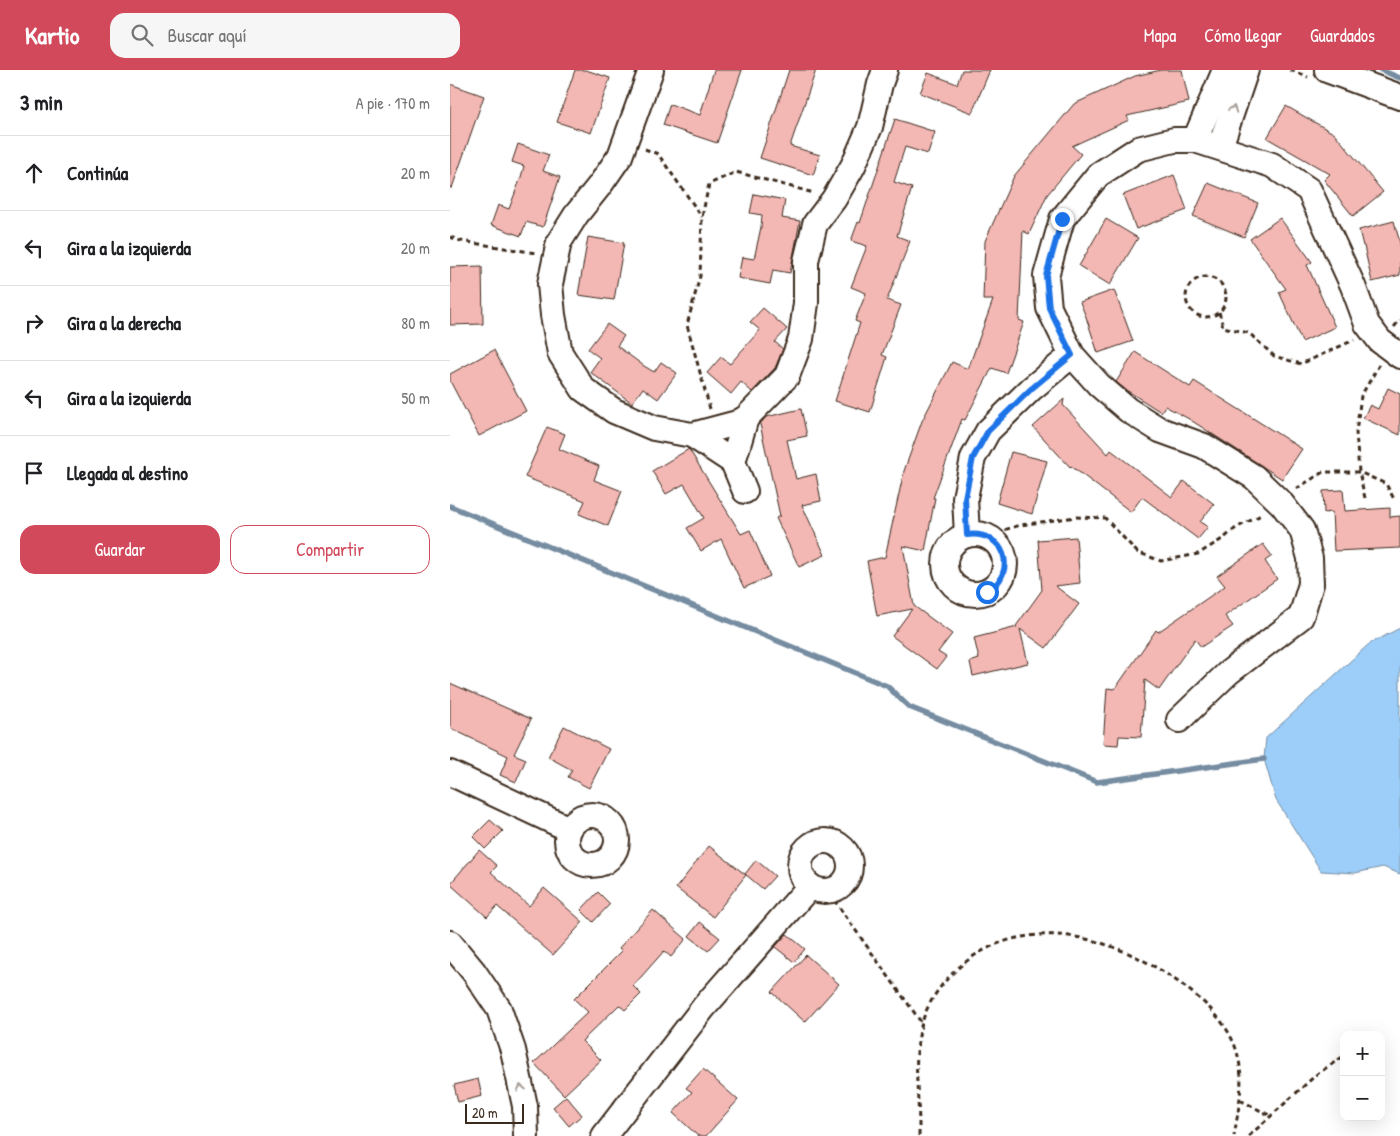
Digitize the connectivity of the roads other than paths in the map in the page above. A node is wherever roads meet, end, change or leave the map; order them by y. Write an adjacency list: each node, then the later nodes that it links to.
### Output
1 (651, 70): 12 (street)
2 (885, 70): 11 (street)
3 (1225, 70): 7 (street)
4 (1246, 70): 8 (street, one-way to 4)
5 (1327, 70): 6 (street)
6 (1400, 97)
7 (1195, 140): 8 (street); 9 (street)
8 (1220, 147): 10 (street)
9 (1072, 355): 15 (street); 16 (street)
10 (1399, 356)
11 (746, 418): 12 (street); 13 (street)
12 (692, 435): 13 (street)
13 (733, 462): 14 (street)
14 (745, 491)
15 (976, 535)
16 (1179, 720)
17 (450, 773): 18 (street)
18 (569, 829)
19 (819, 889): 22 (street)
20 (450, 943): 21 (street, one-way to 20)
21 (526, 1136)
22 (604, 1136)

